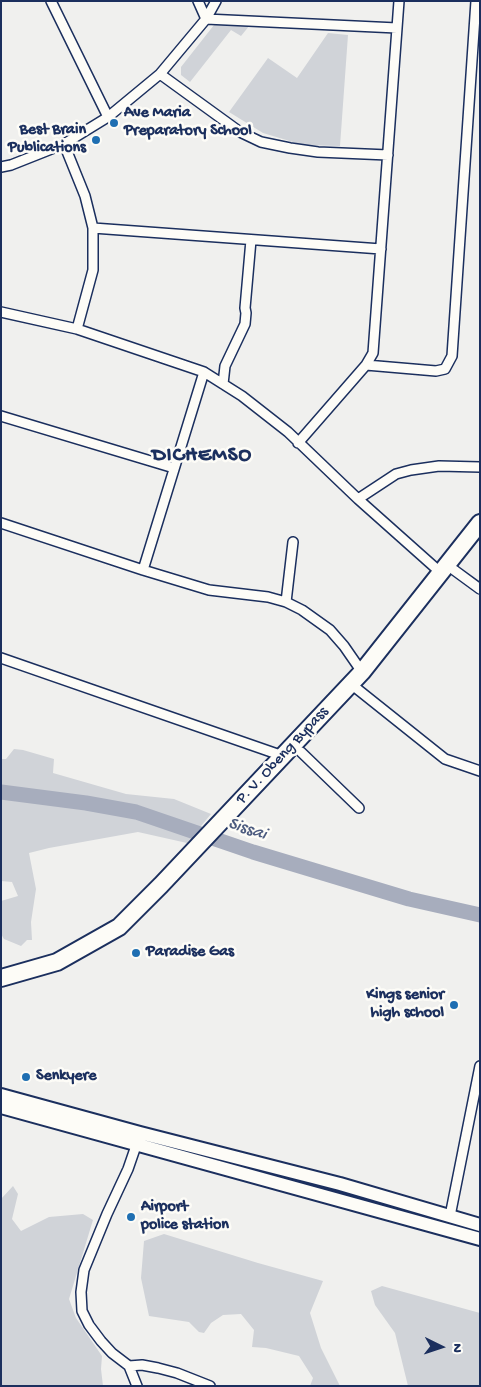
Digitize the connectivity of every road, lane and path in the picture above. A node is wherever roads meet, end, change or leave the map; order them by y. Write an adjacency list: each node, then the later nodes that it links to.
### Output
1 (51, 1): 9 (street)
2 (198, 1): 6 (street)
3 (216, 1): 6 (street)
4 (399, 1): 7 (street)
5 (476, 1): 18 (street)
6 (206, 19): 7 (street); 8 (street)
7 (397, 28): 11 (street)
8 (160, 74): 9 (street); 11 (street)
9 (108, 117): 10 (street)
10 (64, 144): 12 (street); 13 (street)
11 (388, 155): 15 (street)
12 (1, 167)
13 (93, 228): 14 (street); 17 (street)
14 (251, 240): 15 (street); 20 (street)
15 (381, 250): 18 (street)
16 (1, 312): 17 (street)
17 (77, 329): 19 (street)
18 (366, 365): 22 (street)
19 (204, 372): 20 (street); 24 (street)
20 (223, 384): 22 (street)
21 (1, 416): 24 (street)
22 (298, 443): 25 (street)
23 (480, 467): 25 (street)
24 (174, 468): 30 (street)
25 (358, 499): 31 (street)
26 (1, 523): 30 (street)
27 (480, 523): 31 (highway, P. V. Obeng Bypass)
28 (480, 536): 31 (highway, P. V. Obeng Bypass)
29 (293, 542): 33 (street)
30 (142, 570): 33 (street)
31 (447, 571): 32 (street); 35 (highway, P. V. Obeng Bypass)
32 (480, 589)
33 (286, 602): 35 (street)
34 (1, 658): 37 (street)
35 (357, 682): 36 (highway, P. V. Obeng Bypass); 37 (highway, P. V. Obeng Bypass); 38 (street)
36 (301, 752): 39 (street); 40 (highway, P. V. Obeng Bypass)
37 (283, 756): 40 (highway, P. V. Obeng Bypass)
38 (480, 771)
39 (359, 808)
40 (213, 838): 41 (highway, P. V. Obeng Bypass); 42 (highway, P. V. Obeng Bypass)
41 (1, 978)
42 (1, 989)
43 (480, 1066): 47 (street)
44 (1, 1095): 46 (street)
45 (1, 1107): 46 (street)
46 (138, 1139): 47 (street); 49 (street); 50 (street)
47 (450, 1216): 48 (street)
48 (480, 1225)
49 (480, 1239)
50 (129, 1366): 51 (street); 52 (street)
51 (137, 1386)
52 (210, 1386)

